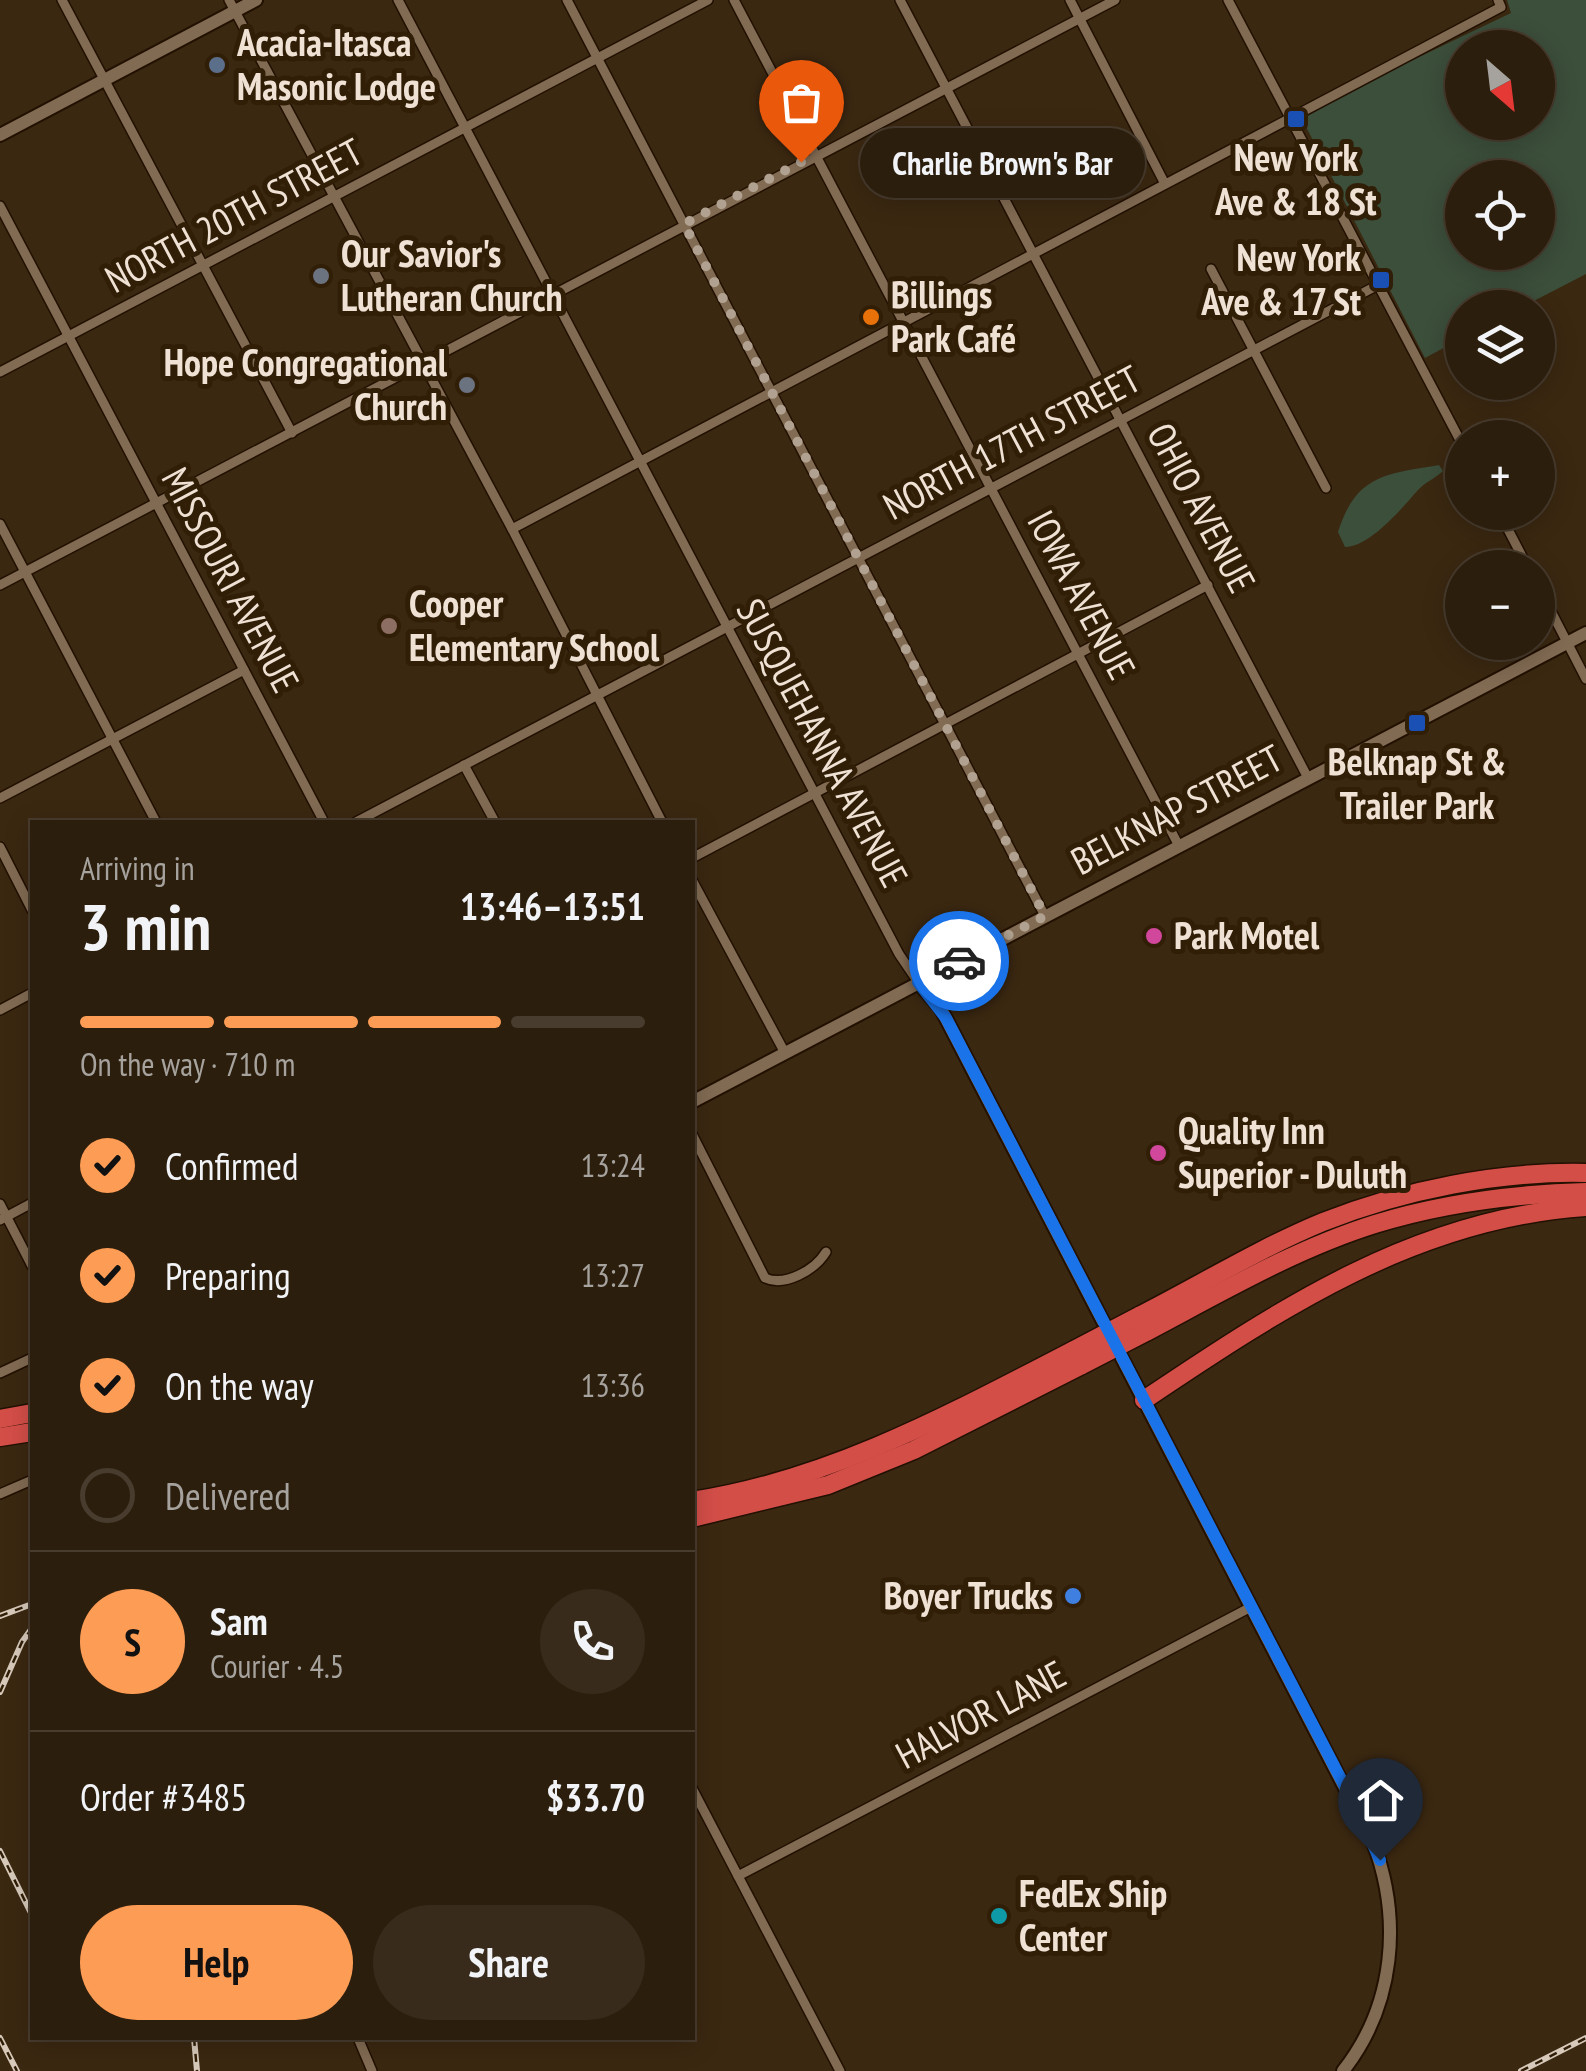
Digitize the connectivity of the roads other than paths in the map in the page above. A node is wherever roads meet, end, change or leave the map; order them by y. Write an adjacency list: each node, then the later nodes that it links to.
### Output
1 (62, 0): 15 (street)
2 (256, 0): 12 (street)
3 (398, 0): 18 (street, SUSQUEHANNA AVENUE)
4 (567, 0): 14 (street)
5 (708, 0): 14 (street, NORTH 20TH STREET)
6 (734, 0): 20 (street, IOWA AVENUE)
7 (900, 0): 16 (street, OHIO AVENUE)
8 (1070, 0): 13 (street)
9 (1115, 0): 13 (street)
10 (1228, 0): 17 (street)
11 (1499, 4): 17 (street)
12 (232, 6): 15 (street); 22 (street)
13 (1079, 18): 16 (street); 21 (street)
14 (598, 58): 18 (street, NORTH 20TH STREET); 24 (street)
15 (104, 80): 19 (street); 26 (street)
16 (946, 88): 20 (street); 25 (street, OHIO AVENUE)
17 (1290, 118): 21 (street); 28 (street)
18 (466, 128): 22 (street, NORTH 20TH STREET); 29 (street, SUSQUEHANNA AVENUE)
19 (0, 135)
20 (816, 155): 24 (street); 30 (street, IOWA AVENUE)
21 (1165, 184): 25 (street)
22 (334, 197): 26 (street, NORTH 20TH STREET); 33 (street)
23 (0, 206): 31 (street, MISSOURI AVENUE)
24 (684, 224): 29 (street); 35 (street)
25 (1034, 253): 30 (street); 36 (street, OHIO AVENUE)
26 (202, 265): 31 (street, NORTH 20TH STREET); 38 (street)
27 (1211, 269): 32 (street)
28 (1378, 285): 32 (street, NORTH 17TH STREET); 37 (street)
29 (552, 294): 33 (street); 39 (street, SUSQUEHANNA AVENUE)
30 (902, 322): 35 (street); 40 (street, IOWA AVENUE)
31 (68, 337): 34 (street, NORTH 20TH STREET); 42 (street, MISSOURI AVENUE)
32 (1255, 350): 36 (street, NORTH 17TH STREET); 41 (street)
33 (424, 364): 38 (street); 44 (street)
34 (0, 372)
35 (772, 391): 39 (street); 45 (street)
36 (1121, 420): 40 (street, NORTH 17TH STREET); 48 (street, OHIO AVENUE)
37 (1449, 420)
38 (292, 433): 42 (street)
39 (640, 460): 44 (street); 50 (street, SUSQUEHANNA AVENUE)
40 (992, 488): 45 (street, NORTH 17TH STREET); 53 (street, IOWA AVENUE)
41 (1326, 488)
42 (155, 503): 46 (street); 54 (street, MISSOURI AVENUE)
43 (0, 524): 46 (street)
44 (512, 528): 56 (street)
45 (859, 558): 50 (street, NORTH 17TH STREET); 57 (street)
46 (25, 572): 47 (street); 58 (street)
47 (0, 584)
48 (1208, 585): 53 (street); 60 (street, OHIO AVENUE)
49 (1555, 619): 52 (street)
50 (727, 628): 56 (street, NORTH 17TH STREET); 61 (street, SUSQUEHANNA AVENUE)
51 (1586, 633): 52 (street, BELKNAP STREET)
52 (1567, 643): 55 (street); 60 (street, BELKNAP STREET)
53 (1078, 654): 57 (street); 68 (street, IOWA AVENUE)
54 (244, 670): 58 (street); 64 (street, MISSOURI AVENUE)
55 (1586, 679)
56 (595, 697): 59 (street, NORTH 17TH STREET); 67 (street)
57 (944, 724): 61 (street); 73 (street)
58 (112, 739): 62 (street); 63 (street)
59 (464, 766): 65 (street, NORTH 17TH STREET); 66 (street)
60 (1308, 778): 68 (street, BELKNAP STREET)
61 (815, 793): 70 (street); 74 (street, SUSQUEHANNA AVENUE)
62 (0, 798)
63 (155, 820)
64 (323, 820)
65 (360, 820)
66 (493, 820)
67 (661, 820)
68 (1179, 846): 73 (street, BELKNAP STREET)
69 (0, 847): 72 (street)
70 (695, 856)
71 (695, 886): 77 (street)
72 (30, 906)
73 (1045, 916): 74 (street, BELKNAP STREET)
74 (918, 982): 77 (street, BELKNAP STREET); 92 (street, SUSQUEHANNA AVENUE)
75 (30, 993): 76 (street)
76 (0, 1010)
77 (785, 1053): 78 (street, BELKNAP STREET)
78 (695, 1100)
79 (695, 1140): 86 (street)
80 (1586, 1173): 88 (highway)
81 (1586, 1192): 88 (highway)
82 (0, 1204): 85 (street)
83 (30, 1204): 85 (street)
84 (1586, 1207): 92 (highway)
85 (3, 1218): 87 (street)
86 (826, 1252)
87 (30, 1263)
88 (1142, 1324): 89 (highway, bridge)
89 (1078, 1357): 99 (highway); 100 (highway)
90 (30, 1359): 91 (street)
91 (0, 1373)
92 (1144, 1400): 101 (street, SUSQUEHANNA AVENUE)
93 (30, 1413): 94 (highway)
94 (0, 1419)
95 (30, 1432): 96 (highway)
96 (0, 1437)
97 (30, 1481): 98 (street)
98 (0, 1494)
99 (695, 1500)
100 (695, 1517)
101 (1252, 1607): 103 (street, HALVOR LANE); 107 (street, SUSQUEHANNA AVENUE)
102 (695, 1794): 103 (street)
103 (738, 1876): 106 (street)
104 (359, 2040): 105 (street)
105 (372, 2071)
106 (840, 2071)
107 (1342, 2071)

